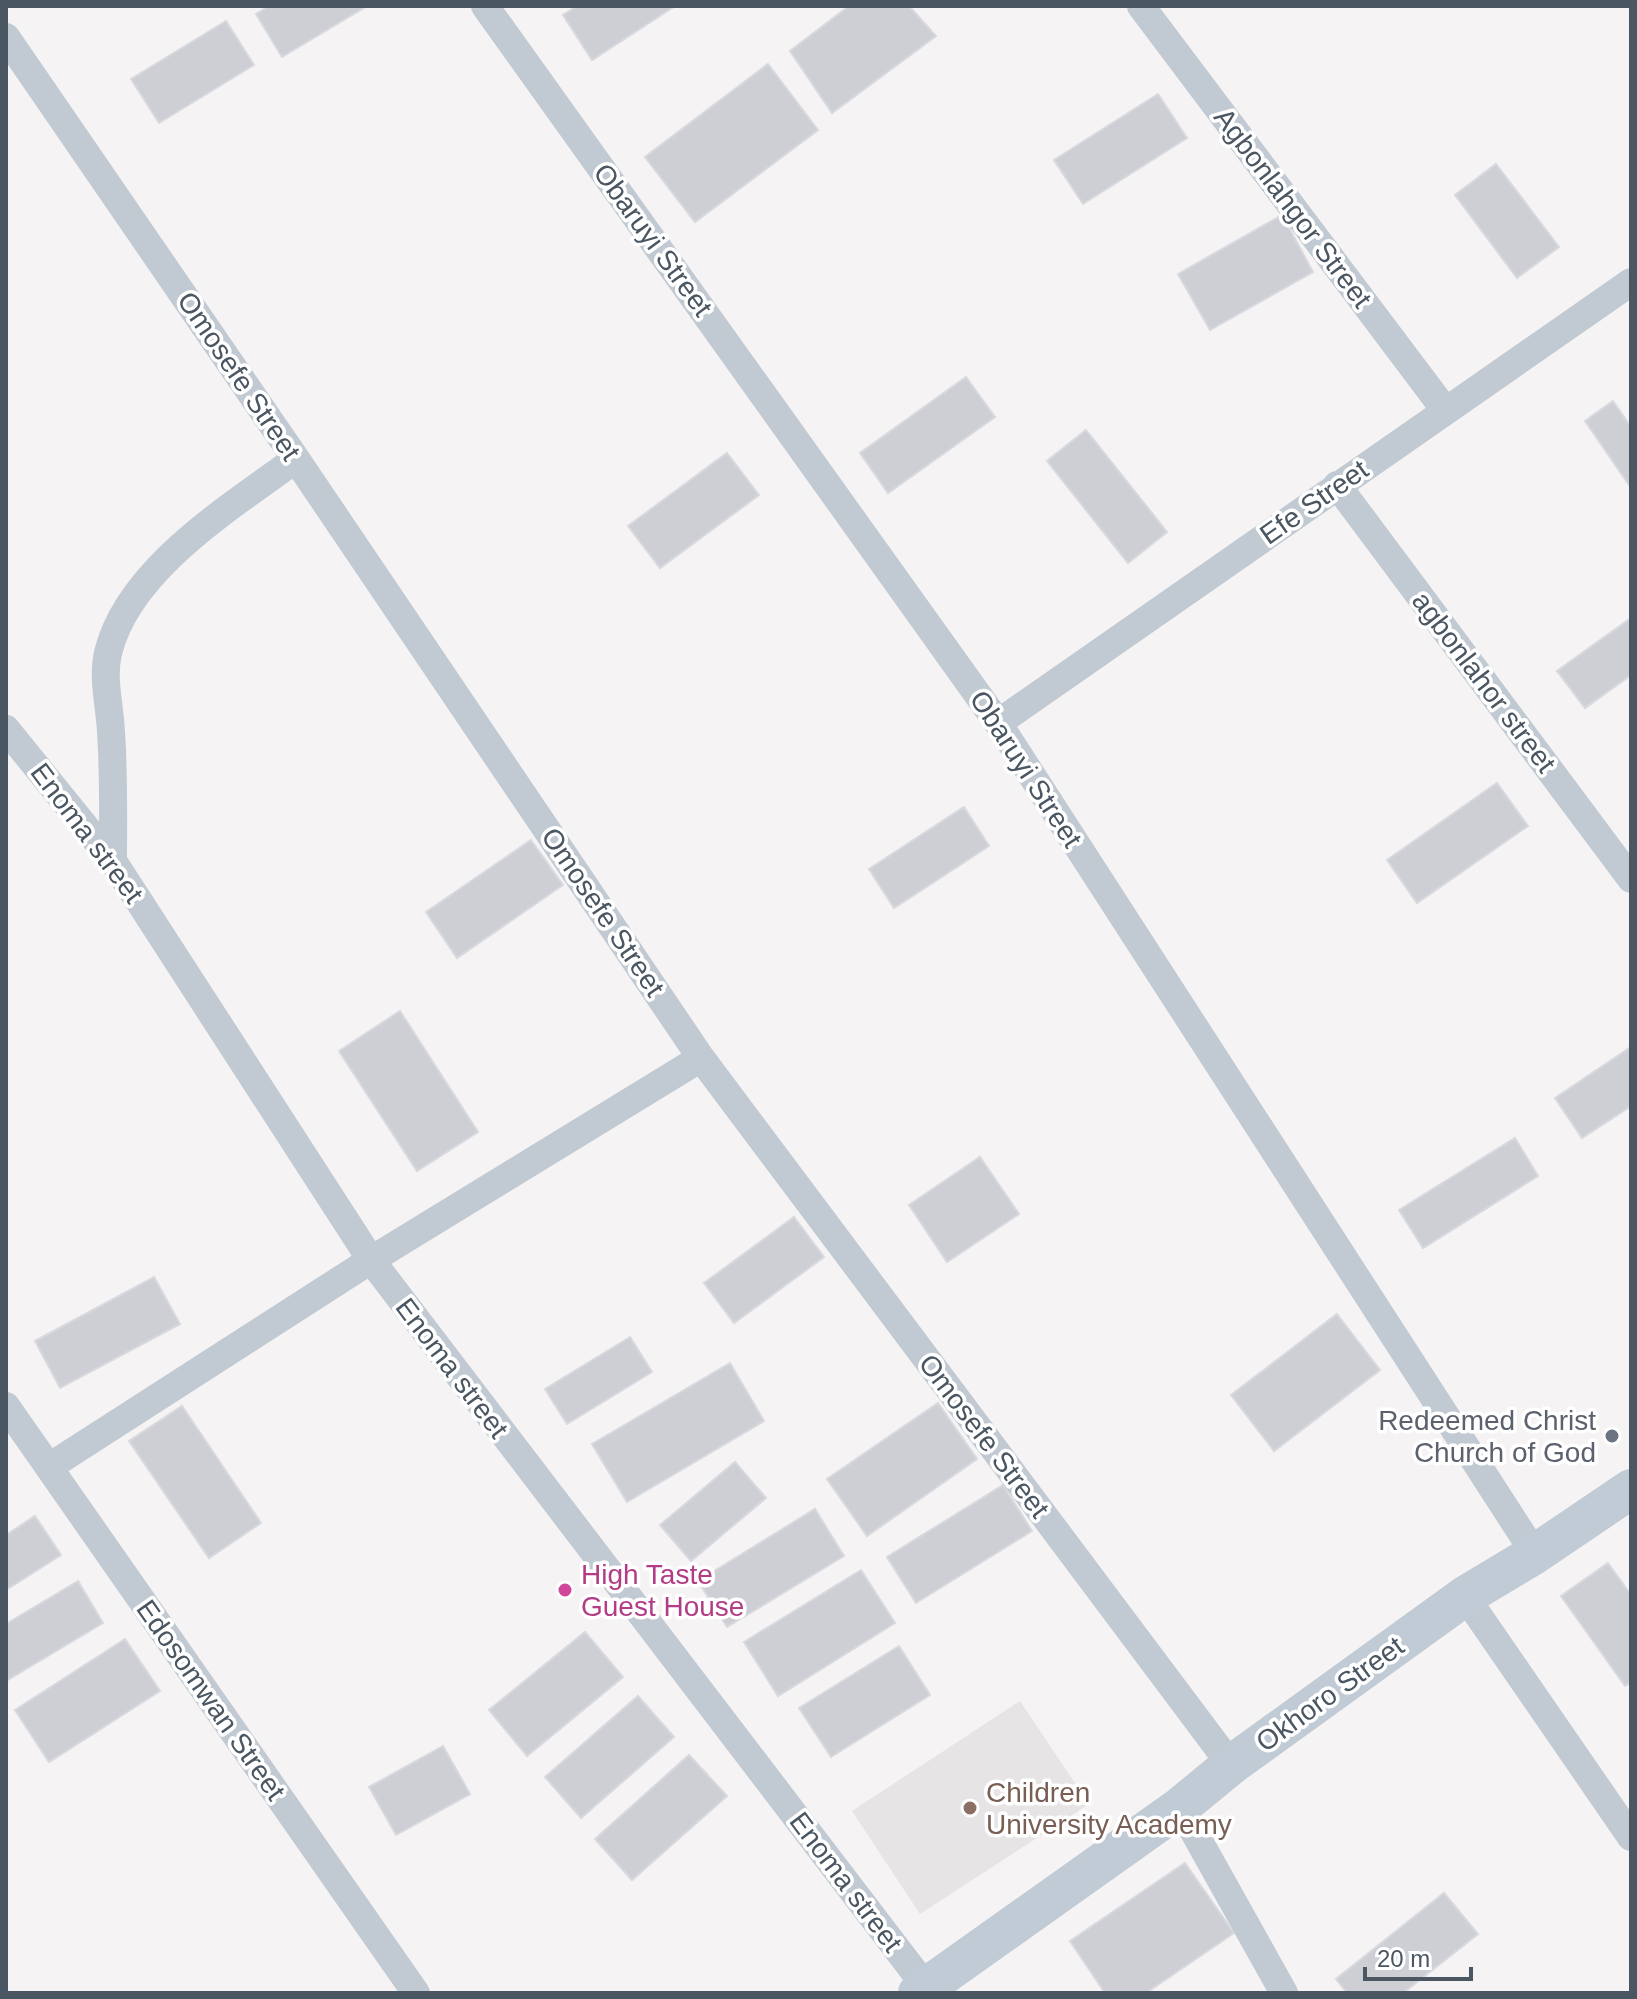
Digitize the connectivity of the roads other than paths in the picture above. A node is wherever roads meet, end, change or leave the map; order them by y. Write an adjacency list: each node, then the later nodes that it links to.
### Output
1 (485, 6): 8 (street, Obaruyi Street)
2 (1141, 6): 5 (street, Agbonlahgor Street)
3 (6, 37): 6 (street, Omosefe Street)
4 (1631, 282): 5 (street, Efe Street)
5 (1445, 410): 7 (street, Efe Street)
6 (296, 459): 10 (street); 12 (street, Omosefe Street)
7 (1337, 485): 8 (street, Efe Street); 11 (street, agbonlahor street)
8 (998, 723): 17 (street, Obaruyi Street)
9 (6, 729): 10 (street, Enoma street)
10 (113, 861): 13 (street, Enoma street)
11 (1631, 879)
12 (701, 1058): 13 (street); 19 (street, Omosefe Street)
13 (371, 1260): 15 (street); 22 (street, Enoma street)
14 (6, 1406): 15 (street, Edosomwan Street)
15 (49, 1467): 23 (street, Edosomwan Street)
16 (1631, 1489): 17 (street, Okhoro Street)
17 (1535, 1554): 18 (street, Okhoro Street)
18 (1465, 1596): 19 (street, Okhoro Street); 21 (street)
19 (1231, 1765): 20 (street, Okhoro Street)
20 (1180, 1807): 22 (street, Okhoro Street); 24 (street)
21 (1631, 1837)
22 (922, 1990)
23 (416, 1993)
24 (1284, 1993)

